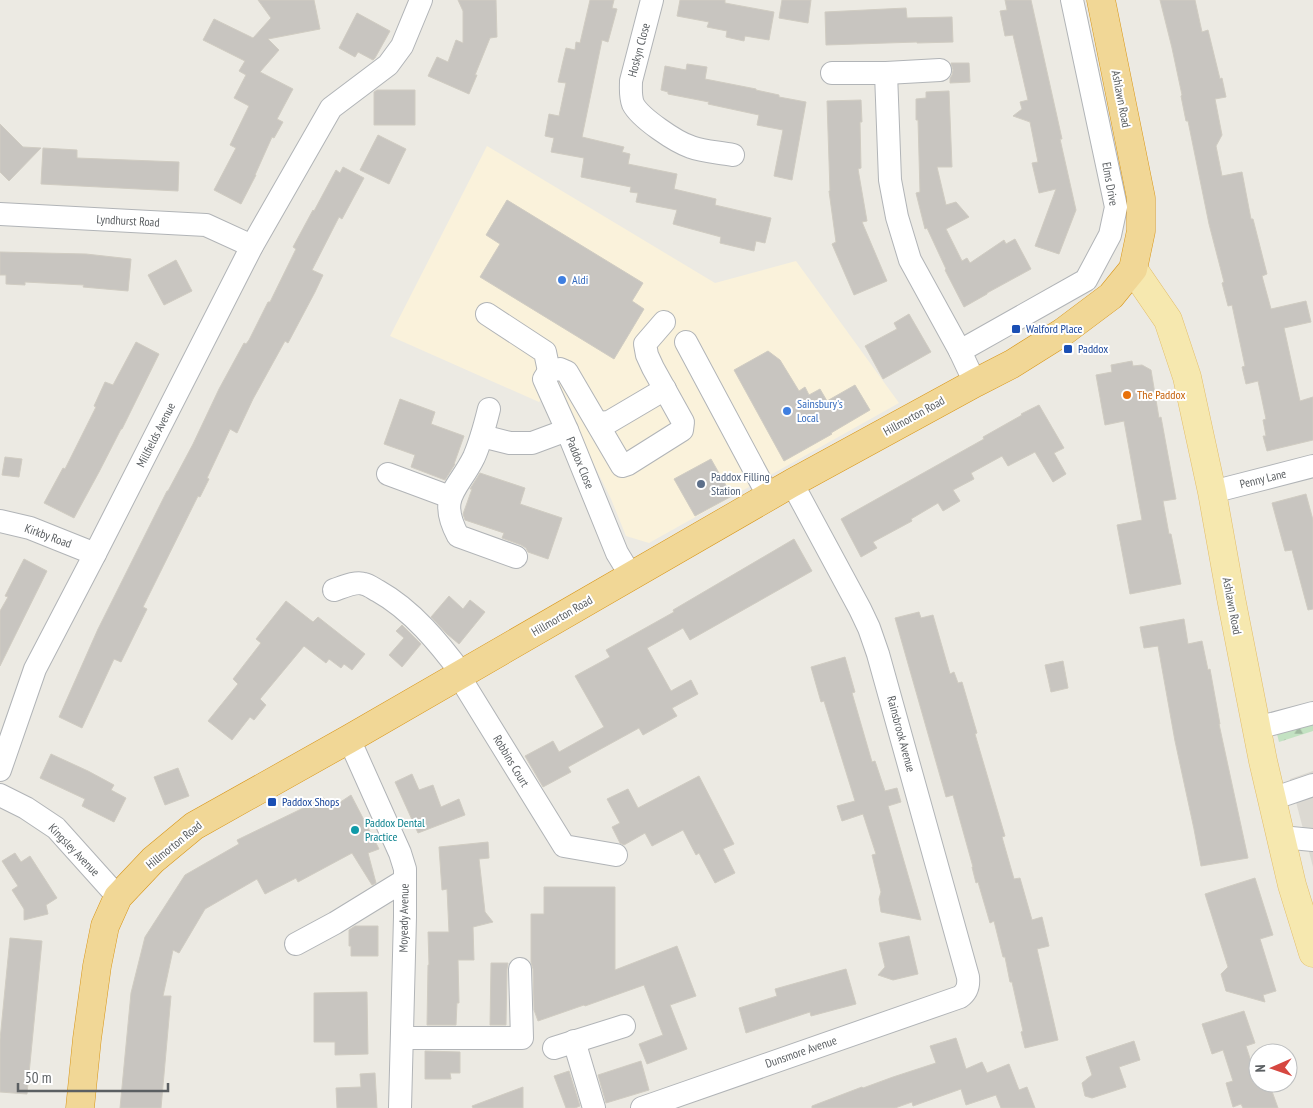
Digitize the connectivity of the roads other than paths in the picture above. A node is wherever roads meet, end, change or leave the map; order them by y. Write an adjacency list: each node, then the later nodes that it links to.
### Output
1 (421, 0): 11 (street, Millfields Avenue)
2 (652, 0): 8 (street, Hoskyn Close)
3 (1072, 0): 16 (street, Elms Drive)
4 (1101, 0): 9 (highway, Ashlawn Road)
5 (940, 70): 7 (street)
6 (832, 72): 7 (street)
7 (886, 73): 16 (street)
8 (733, 155)
9 (1141, 198): 12 (highway, Hillmorton Road)
10 (0, 214): 11 (street, Lyndhurst Road)
11 (252, 246): 31 (street, Millfields Avenue)
12 (1133, 268): 18 (highway, Hillmorton Road); 27 (main road, Ashlawn Road)
13 (487, 314): 17 (street)
14 (664, 322): 19 (street)
15 (686, 342): 29 (street)
16 (960, 351): 18 (street)
17 (549, 382): 21 (street); 22 (street)
18 (975, 382): 26 (highway, Hillmorton Road)
19 (665, 389): 21 (street); 21 (street)
20 (489, 408): 23 (street)
21 (598, 423)
22 (567, 430): 23 (street, Paddox Close); 33 (street, Paddox Close)
23 (482, 436): 28 (street)
24 (1313, 466): 27 (street, Penny Lane)
25 (388, 474): 28 (street)
26 (792, 484): 29 (highway, Hillmorton Road); 51 (street, Rainsbrook Avenue)
27 (1212, 492): 37 (main road, Ashlawn Road)
28 (450, 497): 32 (street)
29 (769, 497): 33 (highway, Hillmorton Road)
30 (0, 521): 31 (street, Kirkby Road)
31 (95, 554): 39 (street, Millfields Avenue)
32 (516, 557)
33 (631, 576): 35 (highway, Hillmorton Road)
34 (334, 590): 35 (street, Robbins Court)
35 (461, 675): 38 (highway, Hillmorton Road); 45 (street, Robbins Court)
36 (1313, 714): 37 (street)
37 (1256, 728): 42 (main road, Ashlawn Road)
38 (349, 739): 46 (street, Moyeady Avenue); 47 (highway, Hillmorton Road)
39 (0, 770)
40 (1313, 785): 42 (street)
41 (0, 795): 47 (street, Kingsley Avenue)
42 (1272, 799): 43 (main road, Ashlawn Road)
43 (1281, 838): 44 (street); 49 (main road, Ashlawn Road)
44 (1313, 840)
45 (616, 855)
46 (405, 880): 48 (street); 53 (street, Moyeady Avenue)
47 (118, 897): 54 (highway, Hillmorton Road)
48 (296, 944)
49 (1313, 952)
50 (520, 969): 53 (street)
51 (960, 997): 57 (street, Dunsmore Avenue)
52 (624, 1026): 56 (street)
53 (402, 1038): 55 (street, Moyeady Avenue)
54 (80, 1108)
55 (400, 1108)
56 (594, 1108)
57 (642, 1108)

